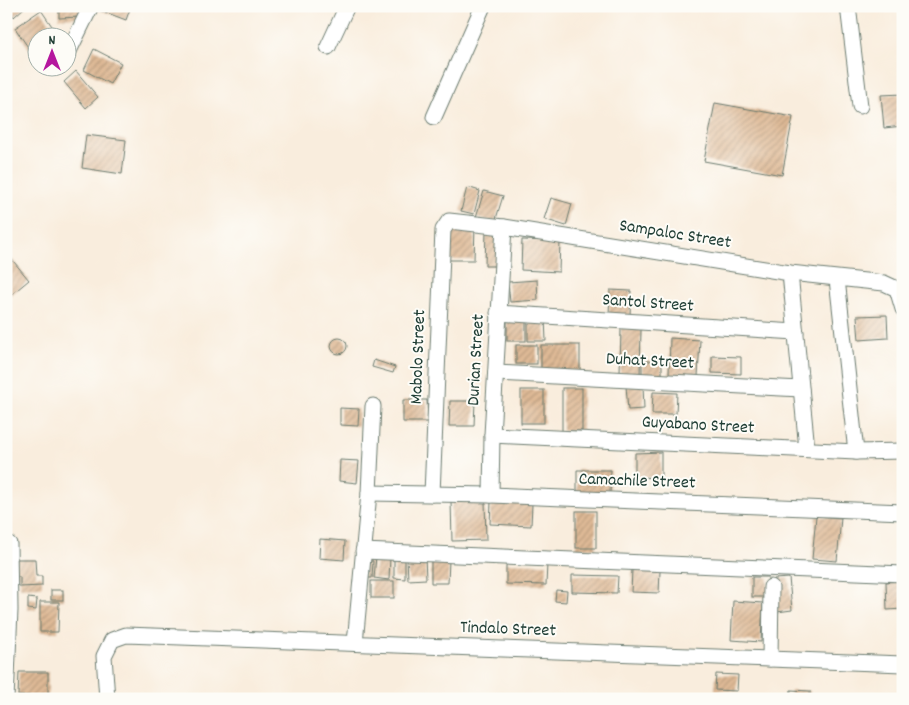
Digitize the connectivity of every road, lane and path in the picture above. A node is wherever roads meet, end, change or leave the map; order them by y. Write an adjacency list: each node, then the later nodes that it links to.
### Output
1 (90, 6): 5 (street)
2 (347, 6): 6 (street)
3 (483, 6): 8 (street)
4 (848, 6): 7 (street)
5 (78, 32)
6 (328, 47)
7 (860, 106)
8 (434, 116)
9 (446, 223): 10 (street, Sampaloc Street); 24 (street, Mabolo Street)
10 (504, 227): 11 (street, Sampaloc Street); 14 (street, Durian Street)
11 (790, 273): 12 (street, Sampaloc Street); 15 (street)
12 (837, 279): 13 (street, Sampaloc Street); 22 (street)
13 (903, 309)
14 (498, 313): 15 (street, Santol Street); 16 (street, Durian Street)
15 (796, 332): 17 (street)
16 (496, 373): 17 (street, Duhat Street); 19 (street, Durian Street)
17 (801, 389): 20 (street)
18 (373, 406): 23 (street)
19 (492, 435): 20 (street, Guyabano Street); 25 (street, Durian Street)
20 (807, 449): 22 (street, Guyabano Street)
21 (903, 451): 22 (street, Guyabano Street)
22 (856, 452)
23 (369, 493): 24 (street, Camachile Street); 28 (street)
24 (432, 494): 25 (street, Camachile Street)
25 (492, 495): 26 (street, Camachile Street)
26 (903, 512)
27 (9, 544): 31 (street)
28 (362, 551): 29 (street); 32 (street)
29 (903, 574)
30 (771, 586): 33 (street)
31 (8, 610): 35 (street)
32 (355, 643): 33 (street, Tindalo Street); 36 (street, Tindalo Street)
33 (770, 659): 34 (street, Tindalo Street)
34 (903, 664)
35 (6, 699)
36 (107, 699)

